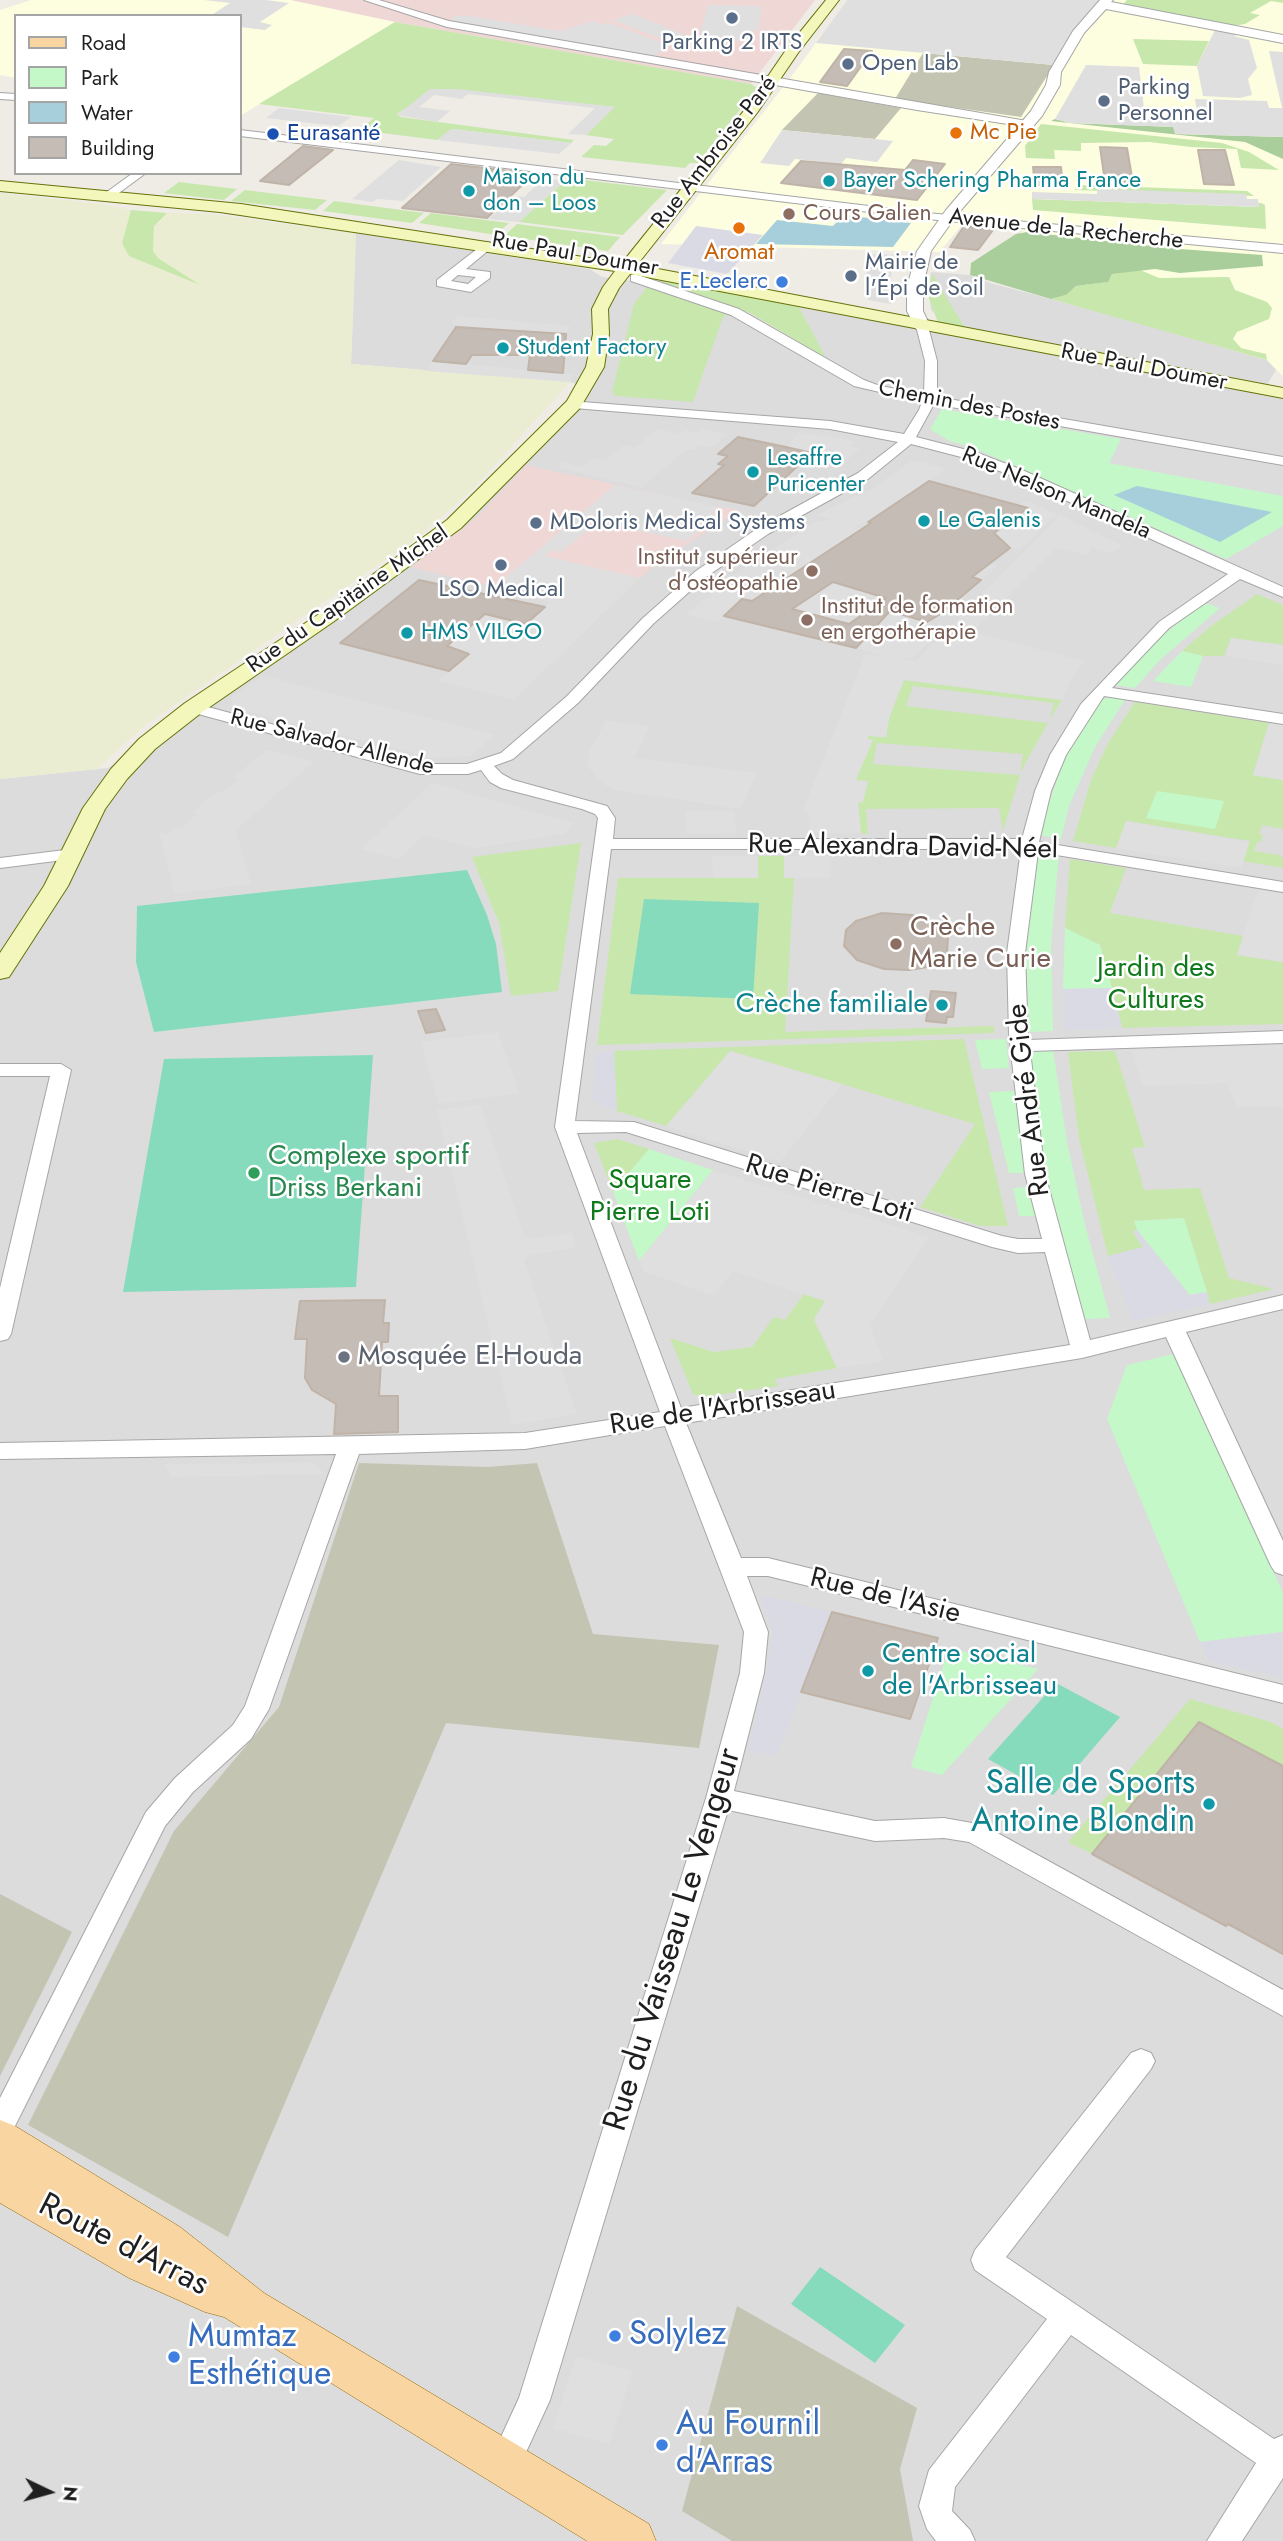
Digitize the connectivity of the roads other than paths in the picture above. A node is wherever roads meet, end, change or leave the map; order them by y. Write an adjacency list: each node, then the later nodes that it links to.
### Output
1 (369, 0): 5 (street)
2 (833, 0): 5 (main road, Rue Ambroise Paré)
3 (1109, 2): 4 (street); 6 (street)
4 (1283, 39)
5 (779, 83): 8 (street); 11 (main road, Rue Ambroise Paré)
6 (1052, 85): 8 (street)
7 (242, 121): 11 (street)
8 (1027, 124): 15 (street)
9 (242, 133): 11 (street)
10 (138, 175): 13 (street)
11 (702, 183): 15 (street, Avenue de la Recherche); 19 (main road, Rue Ambroise Paré)
12 (0, 186): 13 (main road, Rue Paul Doumer)
13 (108, 196): 14 (main road, Rue Paul Doumer)
14 (224, 208): 17 (main road, Rue Paul Doumer); 19 (main road, Rue Paul Doumer)
15 (951, 213): 16 (street, Avenue de la Recherche); 18 (street, Avenue de la Recherche); 21 (street)
16 (1259, 234)
17 (486, 246): 19 (main road, Rue Paul Doumer); 20 (street)
18 (1280, 248)
19 (635, 269): 21 (main road, Rue Paul Doumer); 23 (street, Chemin des Postes); 24 (main road, Rue du Capitaine Michel)
20 (456, 271)
21 (922, 326): 22 (main road, Rue Paul Doumer); 23 (street, Rue Salvador Allende)
22 (1283, 393)
23 (929, 400): 25 (street, Rue Salvador Allende); 26 (street, Chemin des Postes)
24 (574, 404): 25 (street, Rue Nelson Mandela); 30 (main road, Rue du Capitaine Michel)
25 (909, 439): 27 (street, Rue Nelson Mandela); 32 (street, Rue Salvador Allende)
26 (1283, 461)
27 (1239, 573): 28 (street, Rue Nelson Mandela); 29 (street, Rue André Gide)
28 (1283, 593)
29 (1100, 691): 31 (street); 34 (street, Rue André Gide)
30 (193, 708): 32 (street, Rue Salvador Allende); 35 (main road, Rue du Capitaine Michel)
31 (1283, 719)
32 (485, 765): 33 (street)
33 (603, 844): 34 (street, Rue Alexandra David-Néel); 42 (street)
34 (1028, 845): 37 (street, Rue Alexandra David-Néel); 40 (street, Rue André Gide)
35 (73, 854): 36 (street); 38 (main road, Rue du Capitaine Michel)
36 (0, 863)
37 (1283, 887)
38 (0, 972)
39 (1283, 1037): 40 (street)
40 (1020, 1046): 43 (street, Rue André Gide)
41 (0, 1070): 46 (street)
42 (565, 1127): 43 (street, Rue Pierre Loti); 48 (street, Rue du Vaisseau Le Vengeur)
43 (1052, 1245): 47 (street, Rue André Gide)
44 (1283, 1302): 45 (street, Rue de l'Arbrisseau)
45 (1173, 1328): 47 (street, Rue de l'Arbrisseau); 51 (street)
46 (0, 1334)
47 (1082, 1350): 48 (street, Rue de l'Arbrisseau)
48 (673, 1417): 49 (street, Rue de l'Arbrisseau); 52 (street, Rue du Vaisseau Le Vengeur)
49 (350, 1446): 50 (street, Rue de l'Arbrisseau); 57 (street)
50 (0, 1451)
51 (1283, 1566)
52 (732, 1567): 53 (street, Rue de l'Asie); 54 (street, Rue du Vaisseau Le Vengeur)
53 (1283, 1694)
54 (719, 1798): 55 (street); 63 (street, Rue du Vaisseau Le Vengeur)
55 (1283, 2004)
56 (1141, 2061): 61 (street)
57 (0, 2127)
58 (0, 2139): 60 (main road)
59 (0, 2180): 60 (main road, Route d'Arras)
60 (248, 2308): 63 (main road)
61 (1068, 2315): 62 (street); 65 (street)
62 (1280, 2454): 66 (street)
63 (505, 2463): 64 (main road)
64 (632, 2541)
65 (960, 2541)
66 (1223, 2541)

